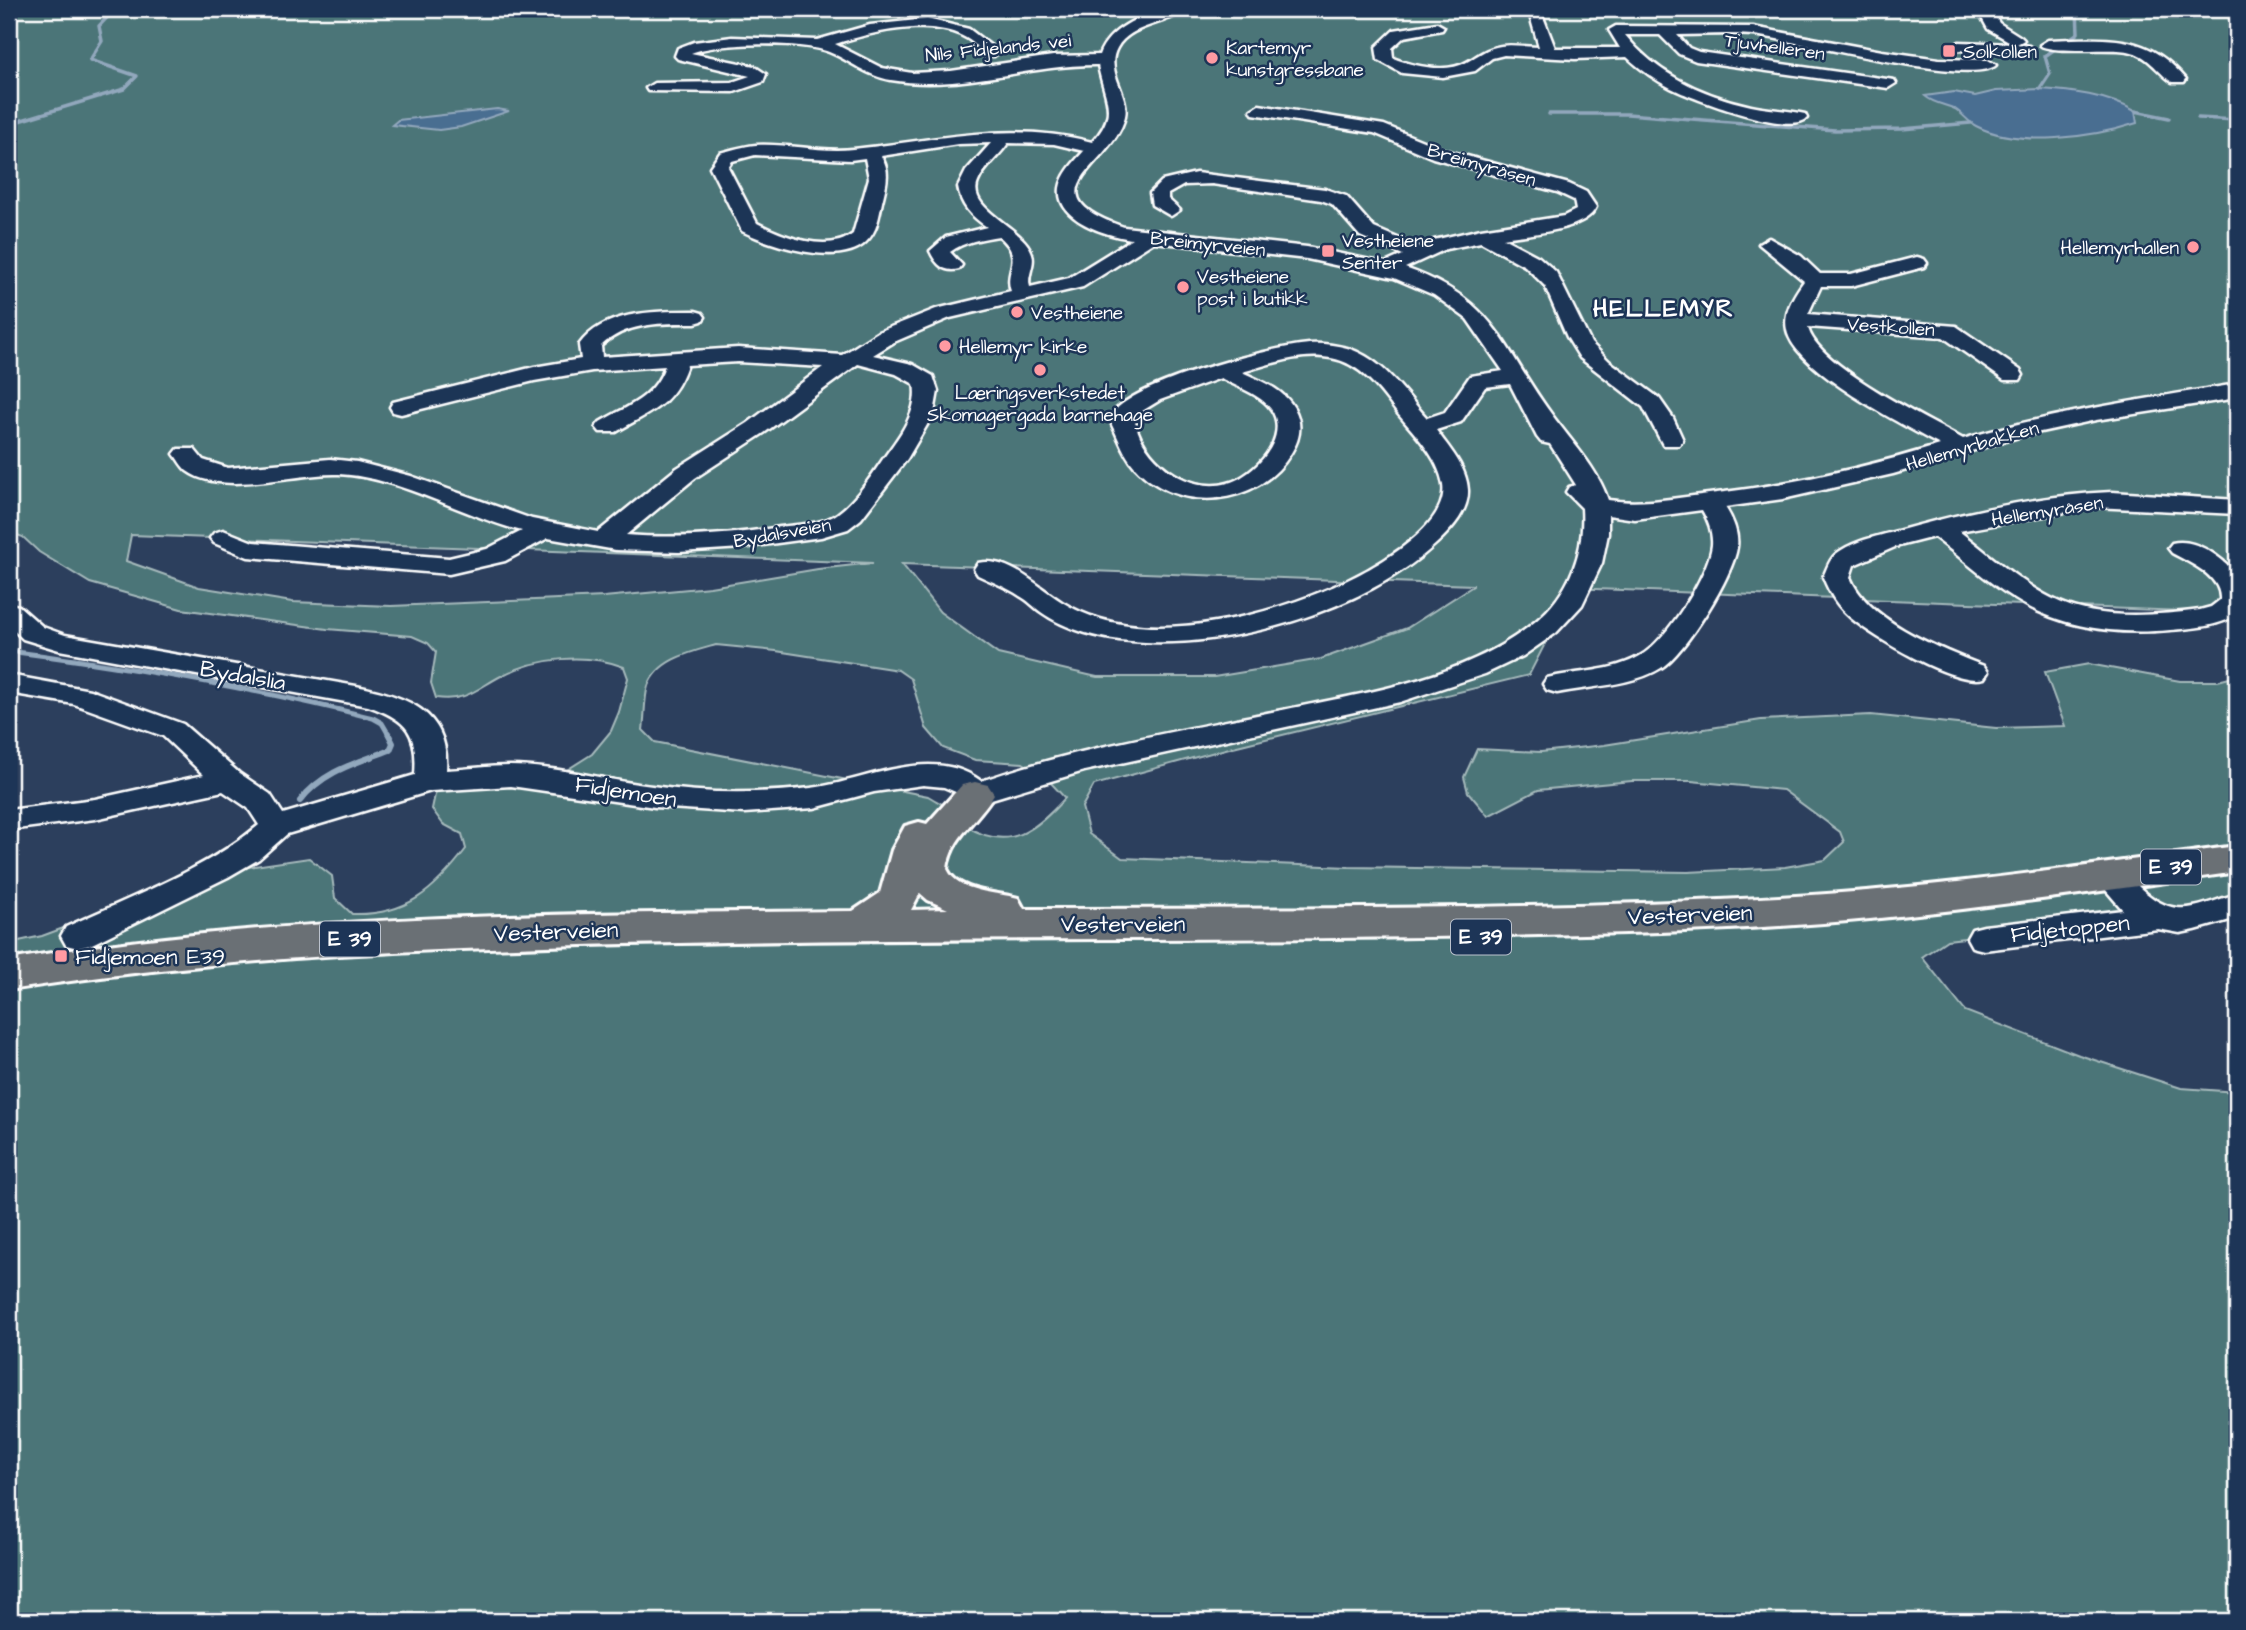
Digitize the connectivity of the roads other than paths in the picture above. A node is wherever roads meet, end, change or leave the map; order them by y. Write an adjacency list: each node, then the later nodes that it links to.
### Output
1 (1179, 9): 12 (street)
2 (1984, 9): 7 (street)
3 (1534, 10): 11 (street)
4 (1437, 27): 11 (street)
5 (1665, 31): 9 (street, Tjuvhelleren); 13 (street, Tjuvhelleren); 15 (street, Tjuvhelleren)
6 (819, 44): 10 (street, Nils Fidjelands vei); 12 (street, Nils Fidjelands vei); 16 (street, Nils Fidjelands vei)
7 (2017, 44): 8 (street); 14 (street)
8 (1943, 46)
9 (1630, 52): 11 (street); 18 (street, Tjuvhelleren)
10 (989, 53)
11 (1549, 53)
12 (1106, 63): 25 (street, Breimyrveien)
13 (1988, 65)
14 (2178, 79)
15 (1888, 83)
16 (654, 88)
17 (1259, 110): 24 (street, Breimyråsen)
18 (1799, 118)
19 (1002, 138): 20 (street); 21 (street); 23 (street)
20 (1086, 146)
21 (871, 154): 21 (street)
22 (1171, 210): 27 (street)
23 (1003, 230): 29 (street); 32 (street)
24 (1481, 235): 27 (street, Breimyråsen); 45 (street)
25 (1142, 236): 30 (street, Breimyrveien); 32 (street)
26 (1769, 244): 31 (street)
27 (1416, 253): 30 (street, Breimyråsen)
28 (1917, 263): 31 (street, Vestkollen)
29 (951, 265)
30 (1386, 270): 40 (street, Breimyrveien)
31 (1815, 280): 34 (street)
32 (1030, 287): 36 (street)
33 (695, 317): 37 (street)
34 (1797, 320): 39 (street, Vestkollen); 46 (street)
35 (678, 359): 36 (street, Bydalsveien); 37 (street, Bydalsveien); 43 (street)
36 (851, 359): 54 (street); 54 (street, Bydalsveien)
37 (592, 363): 42 (street, Bydalsveien)
38 (1225, 371): 38 (street); 44 (street)
39 (2012, 375)
40 (1517, 376): 44 (street); 49 (street, Breimyrveien)
41 (2237, 391): 46 (street, Hellemyrbakken)
42 (401, 407)
43 (608, 427)
44 (1422, 427): 56 (street)
45 (1671, 440)
46 (1959, 446): 48 (street, Hellemyrbakken)
47 (186, 454): 52 (street, Bydalsveien)
48 (1708, 501): 49 (street, Hellemyrbakken); 60 (street)
49 (1594, 505): 63 (street)
50 (2237, 507): 51 (street, Hellemyråsen)
51 (1940, 529): 55 (street, Hellemyråsen); 58 (street, Hellemyråsen)
52 (544, 530): 53 (street); 54 (street, Bydalsveien)
53 (223, 538)
54 (605, 539)
55 (2181, 548)
56 (987, 569)
57 (9, 612): 62 (street, Bydalslia)
58 (1974, 672)
59 (9, 684): 61 (street)
60 (1557, 684)
61 (228, 780): 64 (street); 65 (street)
62 (430, 782): 63 (street, Fidjemoen); 65 (street, Fidjemoen)
63 (975, 794): 70 (highway); 71 (highway)
64 (9, 820)
65 (276, 827): 72 (street, Fidjemoen)
66 (2237, 859): 68 (highway, Vesterveien / E 39)
67 (2237, 883): 68 (highway, Vesterveien / E 39)
68 (2131, 897): 69 (street, Fidjetoppen); 70 (highway, Vesterveien / E 39); 73 (street, Fidjetoppen); 75 (highway, Vesterveien / E 39)
69 (2237, 906)
70 (1149, 923): 71 (highway, Vesterveien / E 39)
71 (855, 925): 74 (highway, Vesterveien / E 39)
72 (78, 936)
73 (1983, 938)
74 (9, 975)
75 (9, 992)

